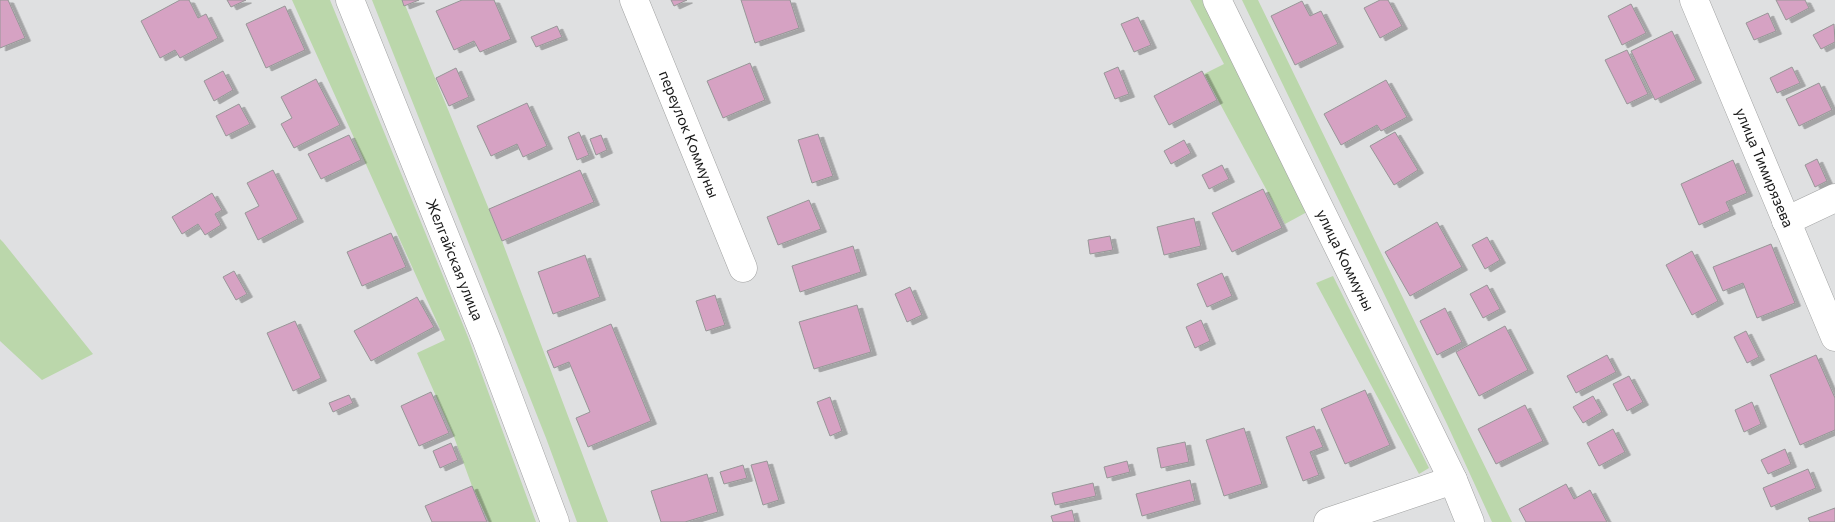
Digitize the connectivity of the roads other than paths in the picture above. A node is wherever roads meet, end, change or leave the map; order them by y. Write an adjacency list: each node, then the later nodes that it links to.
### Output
1 (350, 0): 10 (street, Желгайская улица)
2 (634, 0): 7 (street, переулок Коммуны)
3 (1217, 0): 9 (street, улица Коммуны)
4 (1694, 0): 6 (street, улица Тимирязева)
5 (1835, 198): 6 (street)
6 (1786, 221): 8 (street, улица Тимирязева)
7 (743, 268)
8 (1835, 337)
9 (1453, 480): 11 (street); 12 (street, улица Коммуны)
10 (555, 522)
11 (1328, 522)
12 (1470, 522)

